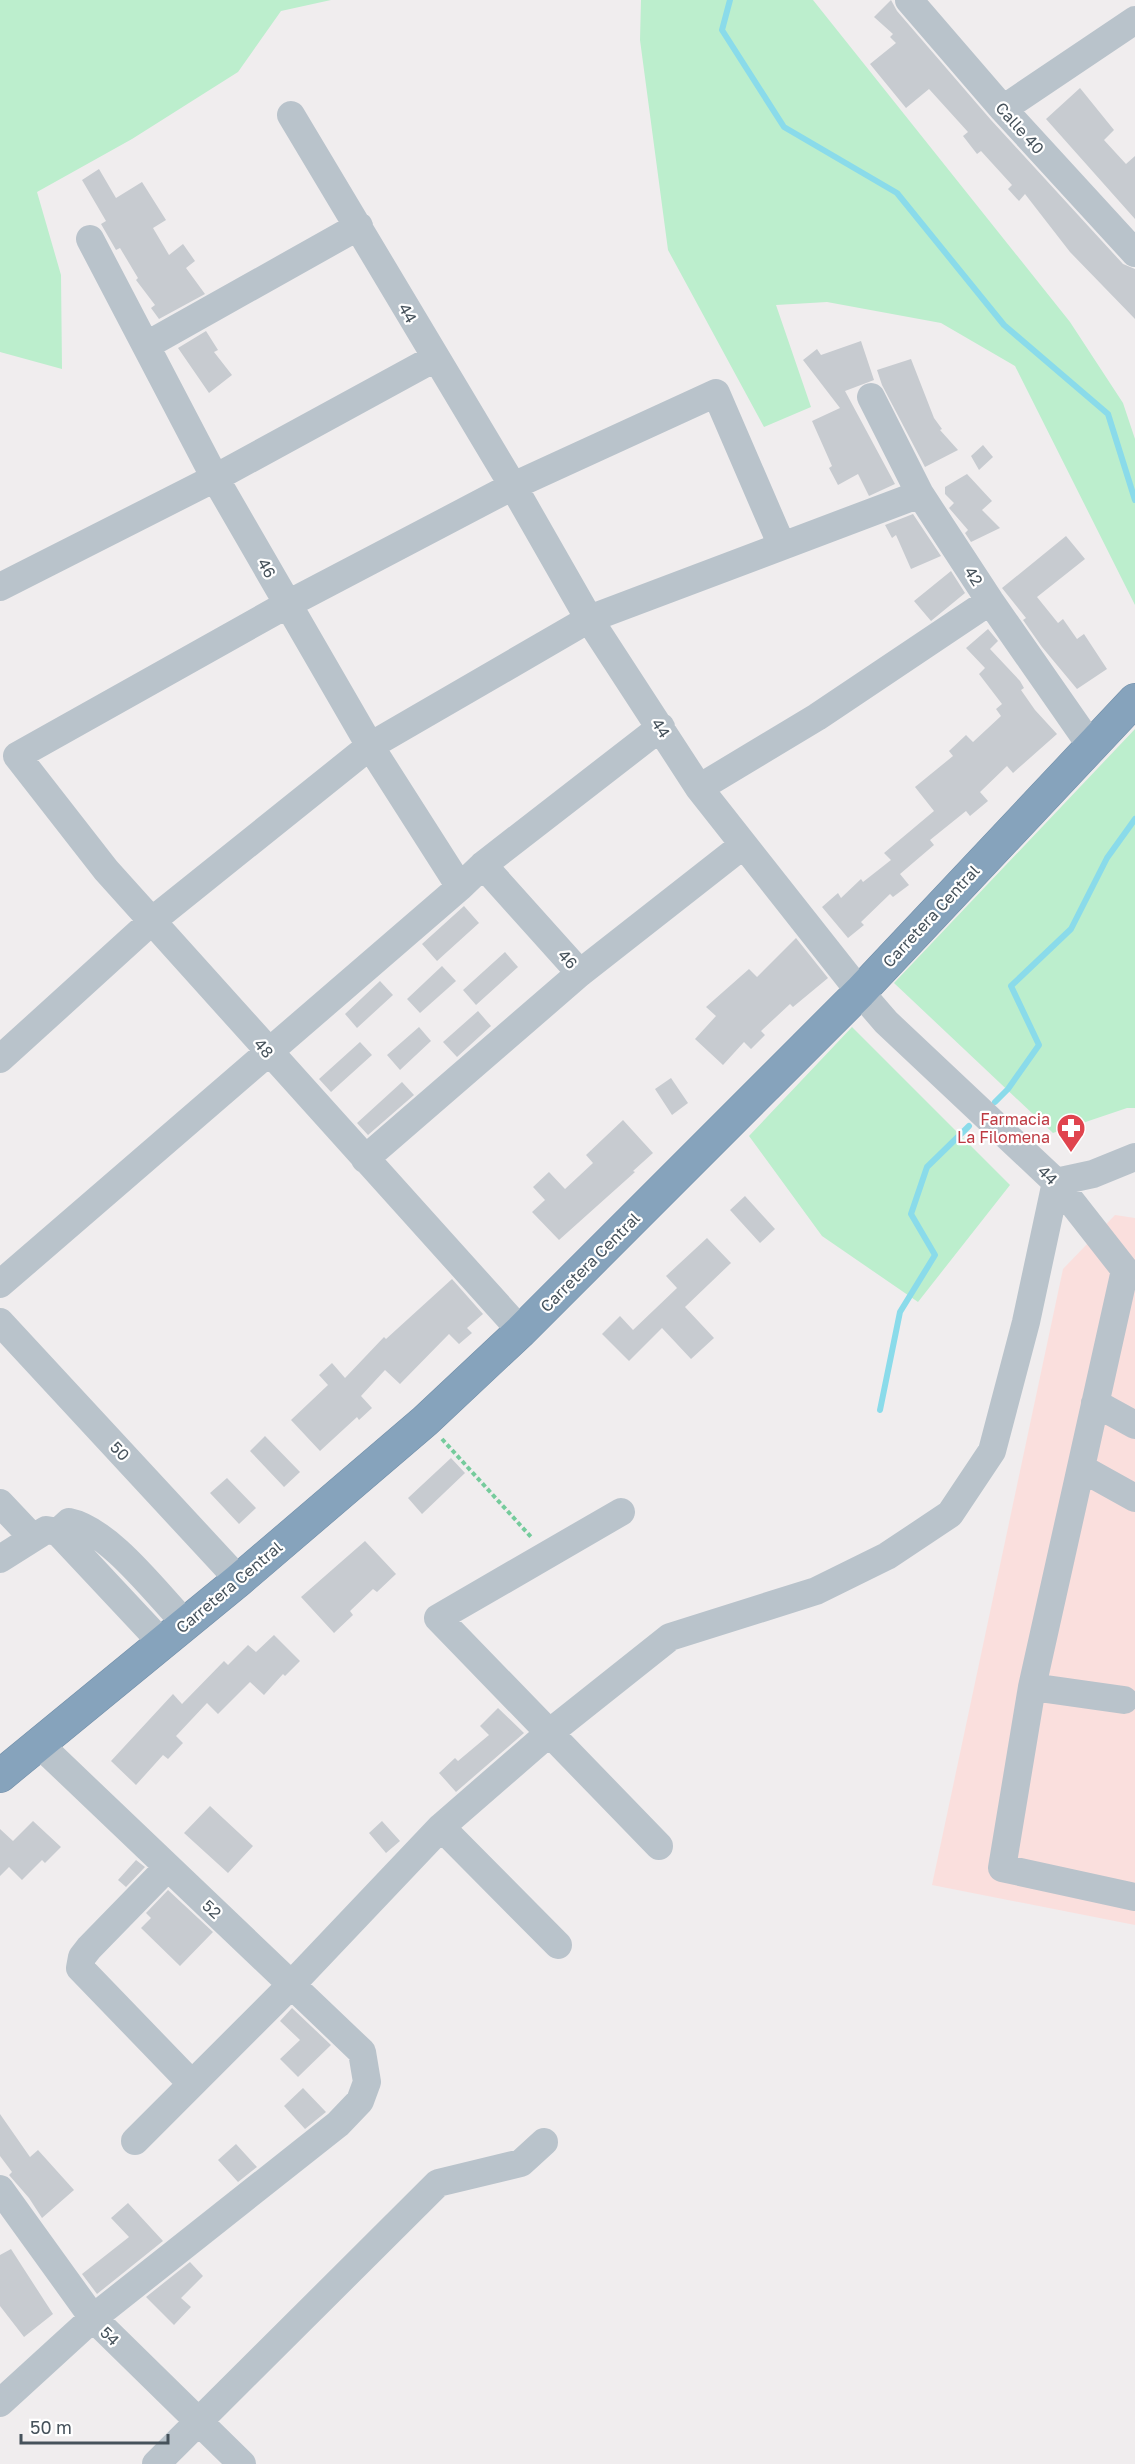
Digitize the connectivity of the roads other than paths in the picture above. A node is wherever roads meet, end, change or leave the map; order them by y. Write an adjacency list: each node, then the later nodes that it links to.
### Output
1 (909, 0): 3 (street, Calle 40)
2 (1135, 20): 3 (street)
3 (1003, 109): 7 (street, Calle 40)
4 (291, 115): 5 (street, 44)
5 (358, 226): 8 (street); 9 (street, 44)
6 (90, 239): 8 (street, 46)
7 (1135, 253)
8 (147, 345): 11 (street, 46)
9 (435, 358): 11 (street); 12 (street, 44)
10 (871, 397): 13 (street, 42)
11 (215, 478): 15 (street); 17 (street, 46)
12 (513, 486): 14 (street); 17 (street); 18 (street, 44)
13 (920, 494): 14 (street); 16 (street, 42)
14 (782, 546): 18 (street)
15 (0, 587)
16 (990, 601): 22 (street, 42); 23 (street)
17 (288, 604): 21 (street, 46); 27 (street, 48)
18 (589, 619): 20 (street, 44); 21 (street)
19 (1135, 700): 22 (highway, Carretera Central)
20 (661, 727): 23 (street, 44); 25 (street)
21 (370, 746): 26 (street, 46); 27 (street)
22 (1091, 746): 29 (highway, Carretera Central)
23 (699, 788): 24 (street, 44)
24 (742, 846): 28 (street); 29 (street, 44)
25 (483, 865): 26 (street); 28 (street, 46)
26 (460, 888): 30 (street)
27 (153, 920): 30 (street, 48); 31 (street)
28 (580, 973): 33 (street)
29 (860, 993): 34 (street, 44); 38 (highway, Carretera Central)
30 (268, 1052): 33 (street, 48); 36 (street)
31 (0, 1059)
32 (1135, 1157): 34 (street)
33 (365, 1159): 38 (street, 48)
34 (1056, 1182): 35 (street, 44); 51 (street)
35 (1130, 1270): 39 (street)
36 (0, 1284)
37 (0, 1322): 47 (street, 50)
38 (521, 1331): 47 (highway, Carretera Central)
39 (1095, 1403): 40 (street); 41 (street)
40 (1135, 1425)
41 (1081, 1468): 42 (street); 49 (street)
42 (1135, 1498)
43 (0, 1503): 45 (street)
44 (621, 1512): 51 (street)
45 (45, 1535): 46 (street); 48 (street)
46 (0, 1559)
47 (239, 1580): 48 (highway, Carretera Central)
48 (174, 1633): 52 (highway, Carretera Central)
49 (1032, 1687): 50 (street); 57 (street)
50 (1124, 1700)
51 (548, 1734): 54 (street); 55 (street)
52 (39, 1744): 53 (highway, Carretera Central); 56 (street, 52)
53 (1, 1774)
54 (441, 1827): 58 (street); 59 (street)
55 (659, 1846)
56 (168, 1867): 59 (street, 52); 60 (street)
57 (1135, 1897)
58 (558, 1945)
59 (292, 1984): 60 (street); 64 (street, 52)
60 (192, 2084): 61 (street)
61 (135, 2141)
62 (544, 2142): 66 (street)
63 (0, 2189): 64 (street, 54)
64 (93, 2318): 65 (street); 66 (street, 54)
65 (0, 2403)
66 (198, 2422): 67 (street); 68 (street, 54)
67 (156, 2464)
68 (242, 2464)

